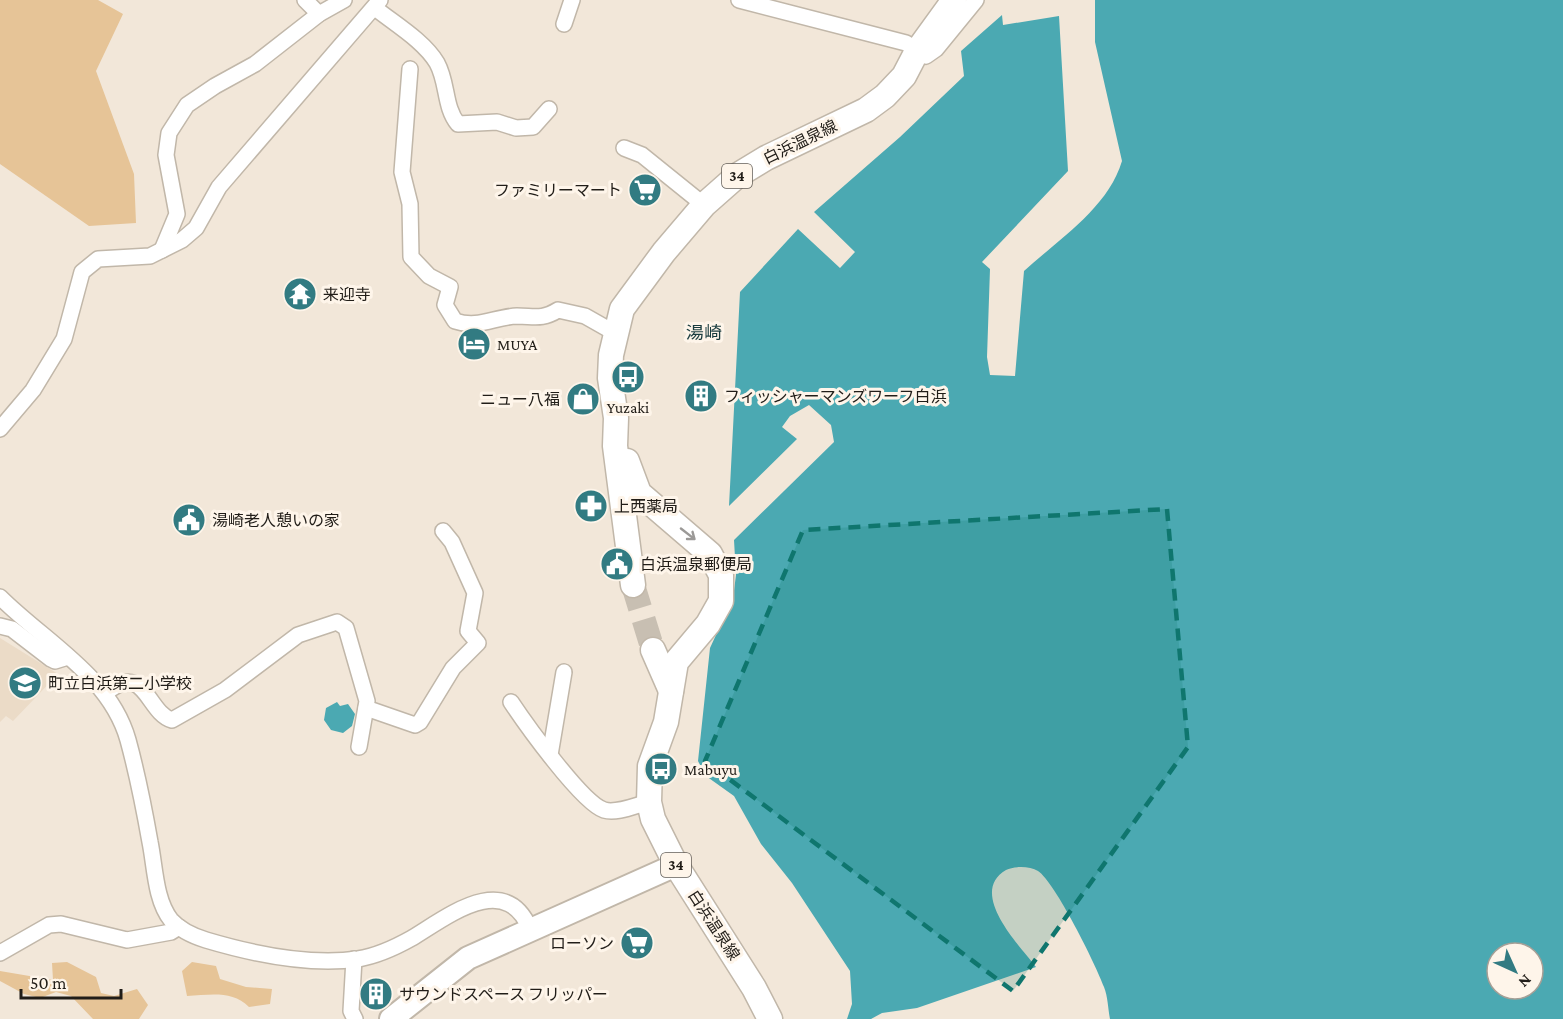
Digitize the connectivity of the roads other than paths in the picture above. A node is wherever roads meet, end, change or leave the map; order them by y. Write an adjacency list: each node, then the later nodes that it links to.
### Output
1 (305, 0): 8 (street)
2 (344, 0): 8 (street)
3 (572, 0): 9 (street)
4 (739, 0): 10 (street)
5 (954, 0): 10 (main road, 白浜温泉線 / 34)
6 (976, 0): 10 (street)
7 (377, 4): 12 (street); 15 (street)
8 (319, 14): 15 (street)
9 (564, 24)
10 (917, 51): 14 (main road, 白浜温泉線 / 34)
11 (410, 69): 16 (street)
12 (549, 110)
13 (624, 148): 14 (street)
14 (704, 206): 16 (main road, 白浜温泉線 / 34)
15 (162, 250): 18 (street)
16 (615, 333): 17 (main road, 白浜温泉線 / 34)
17 (616, 418): 20 (main road, 白浜温泉線 / 34); 27 (main road, 白浜温泉線 / 34, one-way to 27)
18 (0, 429)
19 (443, 531): 29 (street)
20 (633, 585)
21 (0, 597): 24 (street)
22 (0, 626): 24 (street)
23 (653, 650): 27 (main road)
24 (68, 657): 26 (street)
25 (564, 672): 31 (street)
26 (106, 693): 29 (street); 34 (street)
27 (672, 693): 32 (main road, 白浜温泉線 / 34)
28 (511, 702): 31 (street)
29 (366, 708): 30 (street)
30 (359, 747)
31 (549, 755): 32 (street)
32 (649, 801): 33 (main road, 白浜温泉線 / 34)
33 (676, 865): 35 (street); 40 (main road, 白浜温泉線 / 34)
34 (178, 927): 36 (street); 37 (street)
35 (530, 929): 37 (street); 39 (street)
36 (0, 953)
37 (354, 959): 38 (street)
38 (355, 1019)
39 (391, 1019)
40 (770, 1019)

